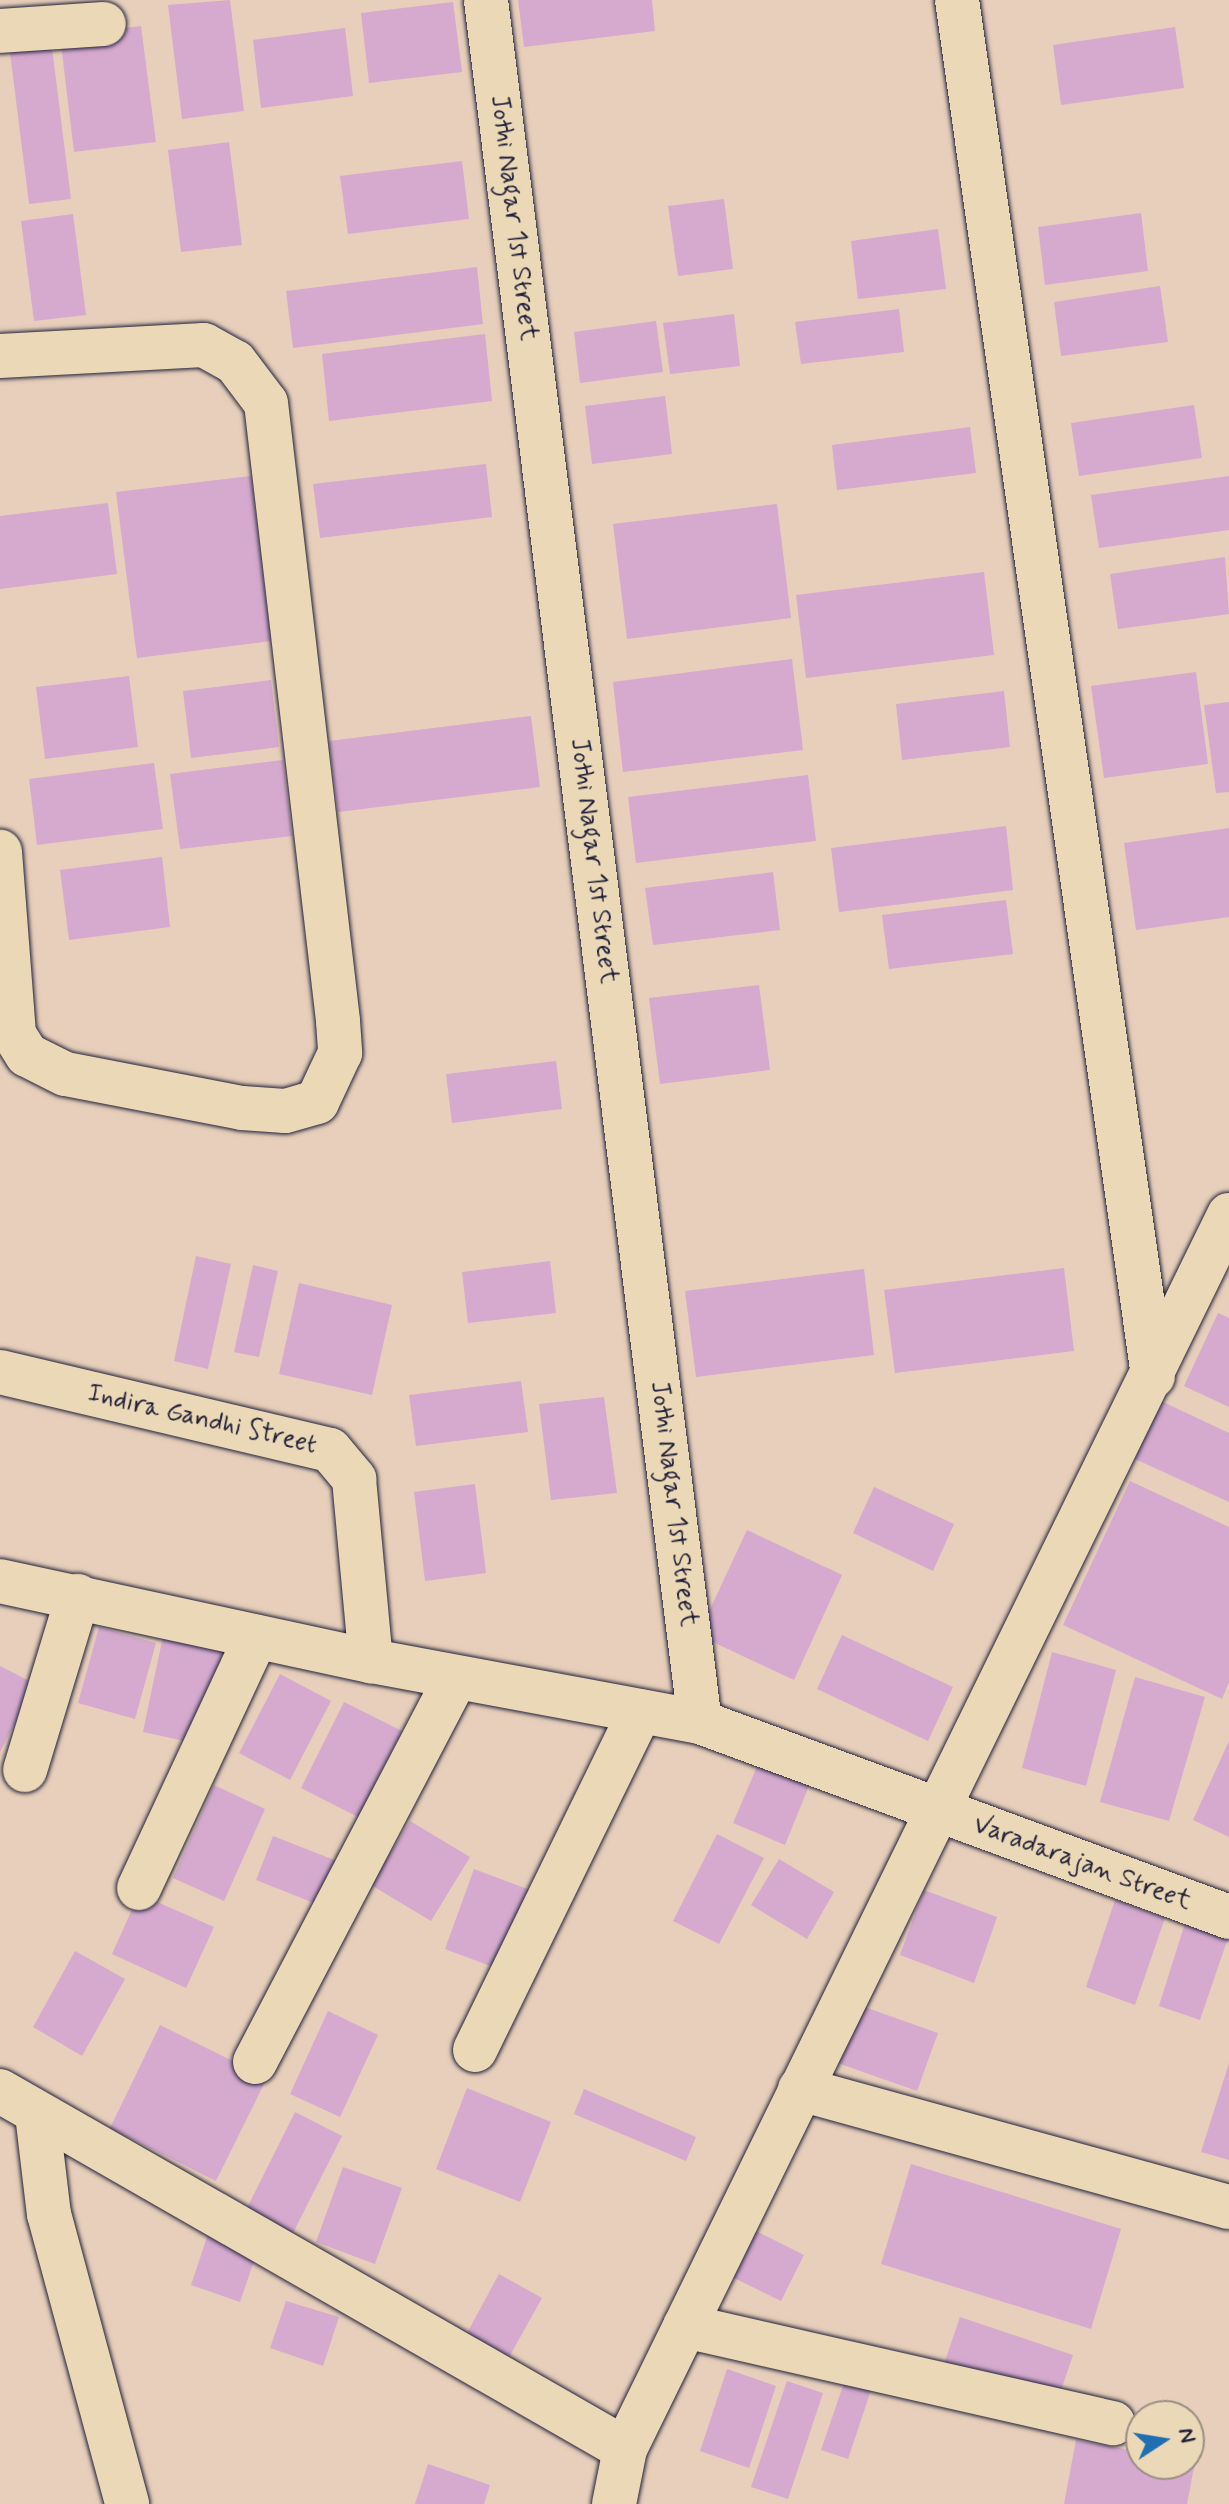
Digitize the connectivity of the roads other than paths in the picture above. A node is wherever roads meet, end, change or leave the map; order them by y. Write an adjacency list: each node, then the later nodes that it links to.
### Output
1 (486, 0): 17 (street, Jothi Nagar 1st Street)
2 (957, 0): 10 (street)
3 (104, 24): 4 (street)
4 (0, 31)
5 (0, 356): 7 (street)
6 (0, 852): 7 (street)
7 (7, 1033)
8 (1229, 1215): 10 (street)
9 (0, 1372): 14 (street, Indira Gandhi Street)
10 (1153, 1376): 19 (street)
11 (0, 1581): 12 (street, Varadarajan Street)
12 (78, 1596): 13 (street, Varadarajan Street); 18 (street)
13 (256, 1637): 14 (street, Varadarajan Street); 20 (street)
14 (371, 1661): 15 (street, Varadarajan Street)
15 (456, 1677): 16 (street, Varadarajan Street); 23 (street)
16 (640, 1711): 17 (street, Varadarajan Street); 22 (street)
17 (700, 1722): 19 (street, Varadarajan Street)
18 (25, 1770)
19 (935, 1810): 21 (street, Varadarajan Street); 24 (street)
20 (139, 1888)
21 (1229, 1917)
22 (475, 2050)
23 (255, 2062)
24 (800, 2089): 27 (street); 28 (street)
25 (0, 2091): 26 (street)
26 (37, 2114): 30 (street); 31 (street)
27 (1229, 2207)
28 (685, 2326): 29 (street); 30 (street)
29 (1113, 2423)
30 (625, 2449): 32 (street)
31 (127, 2504)
32 (614, 2504)

